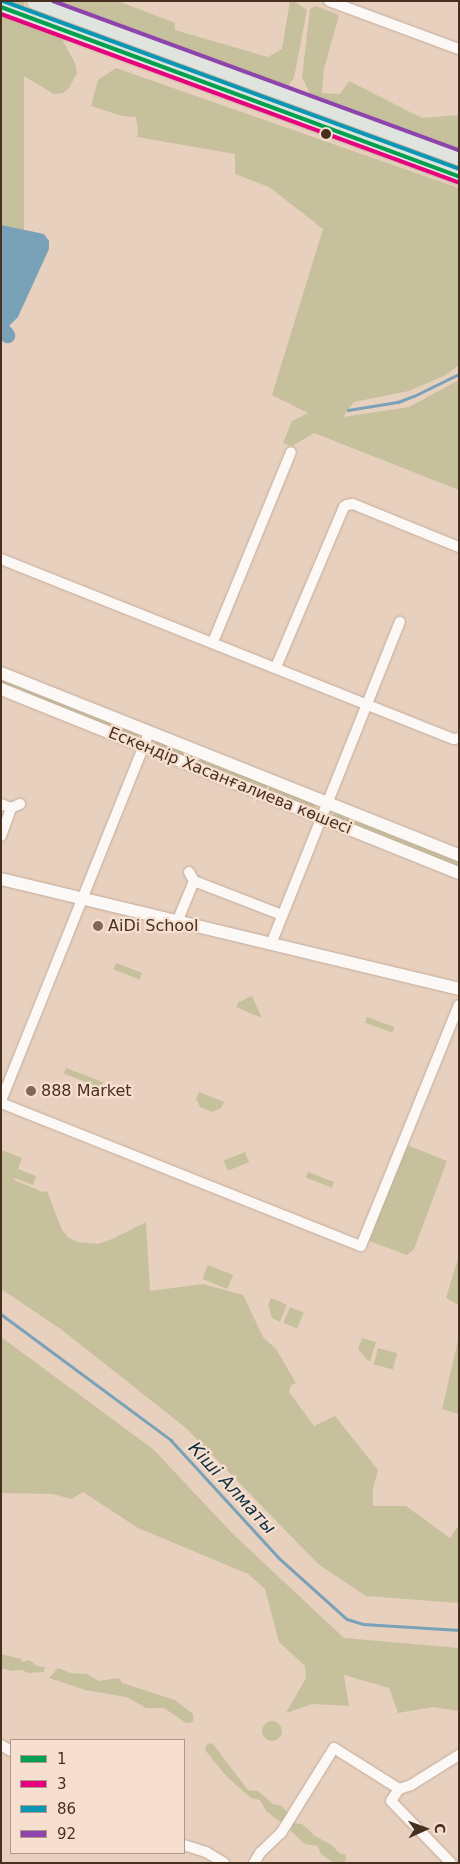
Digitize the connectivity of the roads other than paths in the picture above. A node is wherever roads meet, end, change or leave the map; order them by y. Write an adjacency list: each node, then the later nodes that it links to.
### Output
1 (34, 1): 5 (main road)
2 (329, 1): 4 (street)
3 (1, 7): 6 (main road)
4 (459, 49)
5 (295, 96): 6 (main road); 7 (main road)
6 (288, 114): 8 (main road)
7 (459, 156)
8 (459, 176)
9 (291, 452): 13 (street)
10 (459, 547): 14 (street)
11 (1, 559): 13 (street)
12 (400, 622): 17 (street)
13 (213, 642): 14 (street)
14 (276, 667): 17 (street)
15 (1, 673): 18 (street, Ескендір Хасанғалиева көшесі)
16 (1, 689): 20 (street, Ескендір Хасанғалиева көшесі)
17 (368, 704): 19 (street); 21 (street)
18 (149, 732): 20 (street); 21 (street, Ескендір Хасанғалиева көшесі)
19 (459, 738)
20 (143, 747): 23 (street, Ескендір Хасанғалиева көшесі); 28 (street)
21 (328, 803): 23 (street); 25 (street, Ескендір Хасанғалиева көшесі)
22 (11, 806): 24 (street)
23 (322, 818): 26 (street, Ескендір Хасанғалиева көшесі); 29 (street)
24 (1, 836)
25 (459, 855)
26 (459, 873)
27 (1, 880): 28 (street)
28 (82, 899): 30 (street); 34 (street)
29 (282, 916): 30 (street); 31 (street)
30 (177, 922): 31 (street)
31 (271, 944): 32 (street)
32 (459, 989)
33 (459, 1004): 34 (street)
34 (1, 1102)
35 (459, 1755): 36 (street)
36 (399, 1790): 39 (street); 40 (street)
37 (185, 1845): 38 (street)
38 (224, 1863)
39 (254, 1863)
40 (451, 1863)

